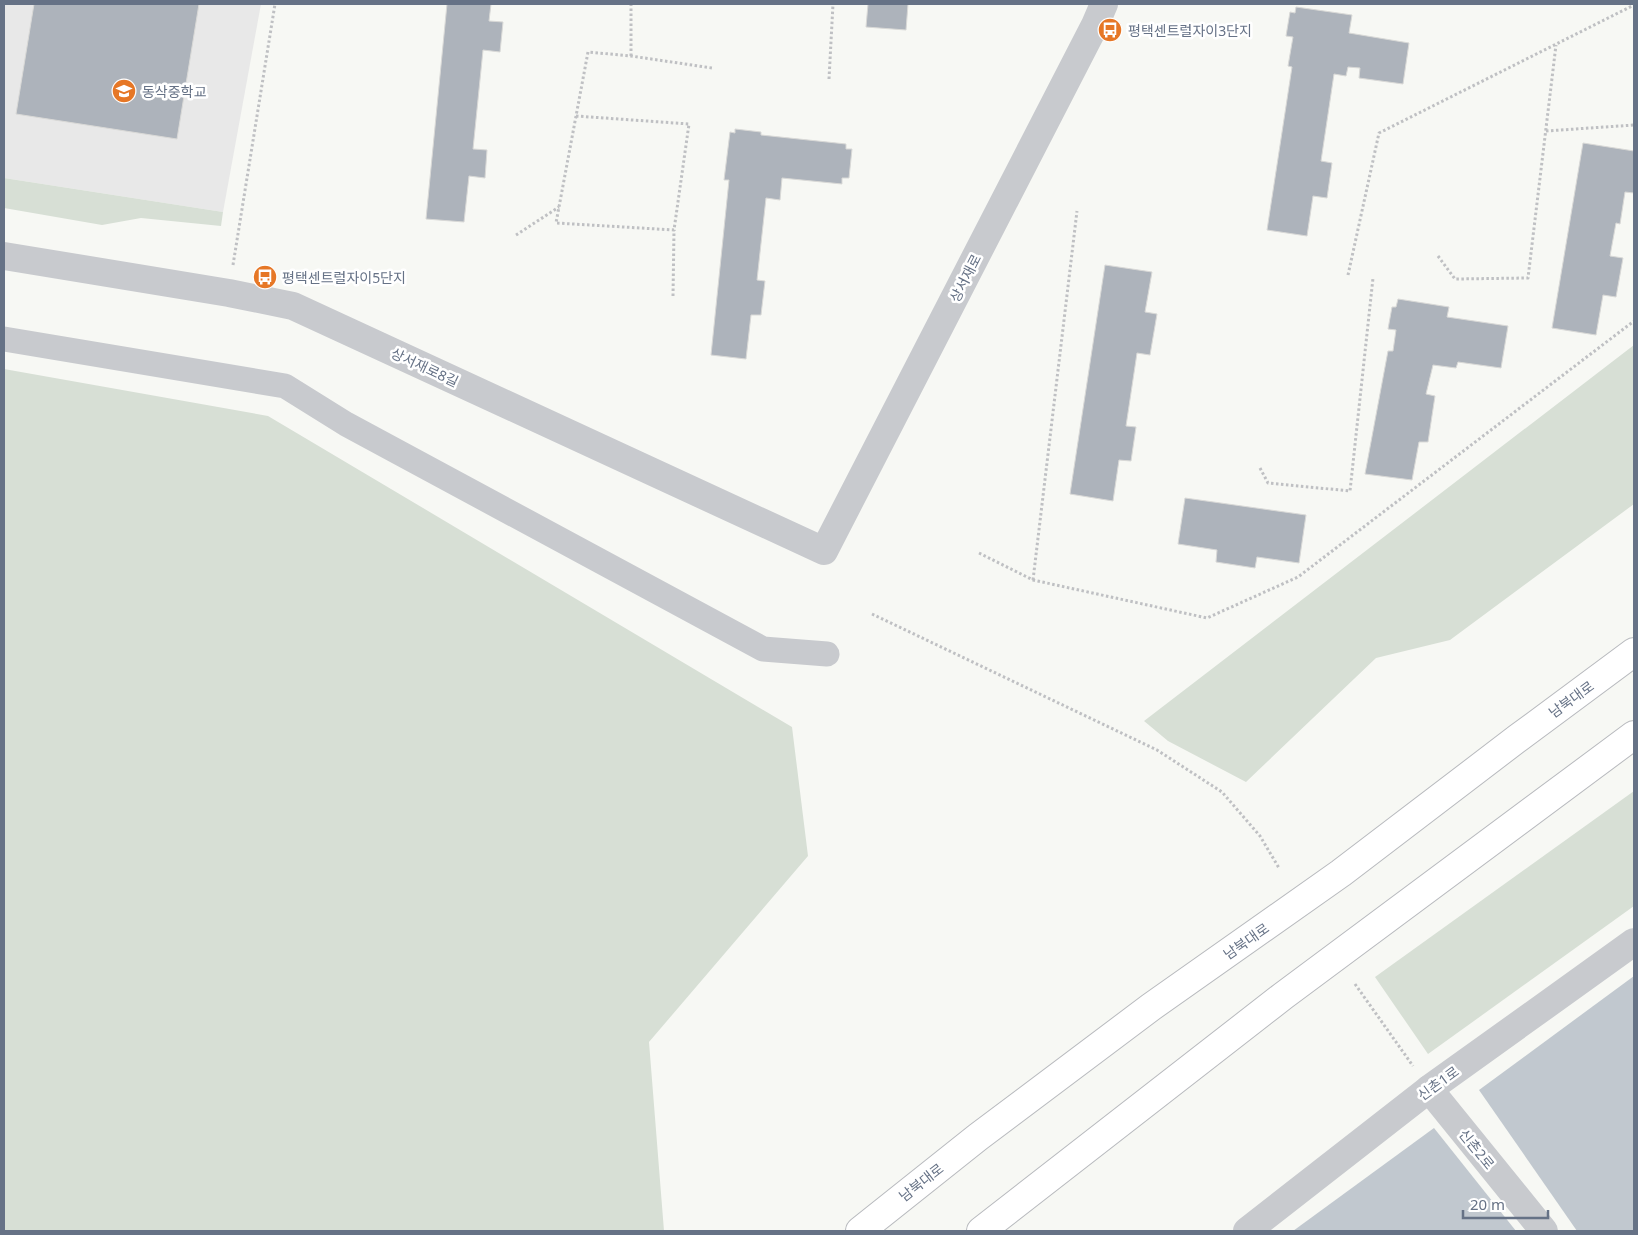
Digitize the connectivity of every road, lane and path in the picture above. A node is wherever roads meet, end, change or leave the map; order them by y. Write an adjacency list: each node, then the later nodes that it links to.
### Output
1 (275, 4): 21 (path)
2 (631, 4): 7 (path)
3 (834, 4): 9 (path)
4 (1104, 4): 26 (street, 상서재로)
5 (1634, 5): 6 (path)
6 (1556, 44): 12 (path); 19 (path)
7 (631, 56): 8 (path); 10 (path)
8 (712, 68)
9 (829, 79)
10 (576, 116): 13 (path); 15 (path)
11 (1634, 125): 12 (path)
12 (1546, 131): 18 (path)
13 (560, 207): 15 (path); 16 (path)
14 (1076, 211): 28 (path)
15 (674, 230): 22 (path)
16 (516, 235)
17 (4, 256): 21 (street, 상서재로8길)
18 (1438, 256)
19 (1348, 275)
20 (1373, 278): 25 (path)
21 (229, 293): 26 (street, 상서재로8길)
22 (673, 296)
23 (1634, 321): 28 (path)
24 (4, 339): 31 (street)
25 (1260, 468)
26 (824, 551)
27 (979, 552): 28 (path)
28 (1033, 580)
29 (872, 614): 33 (path)
30 (1634, 652): 37 (highway, 남북대로)
31 (827, 654)
32 (1634, 735): 38 (highway)
33 (1279, 868)
34 (1634, 942): 36 (street, 신촌1로)
35 (1355, 984): 36 (path)
36 (1429, 1089): 39 (street, 신촌1로); 40 (street, 신촌2로)
37 (860, 1231)
38 (981, 1231)
39 (1247, 1231)
40 (1544, 1231)

